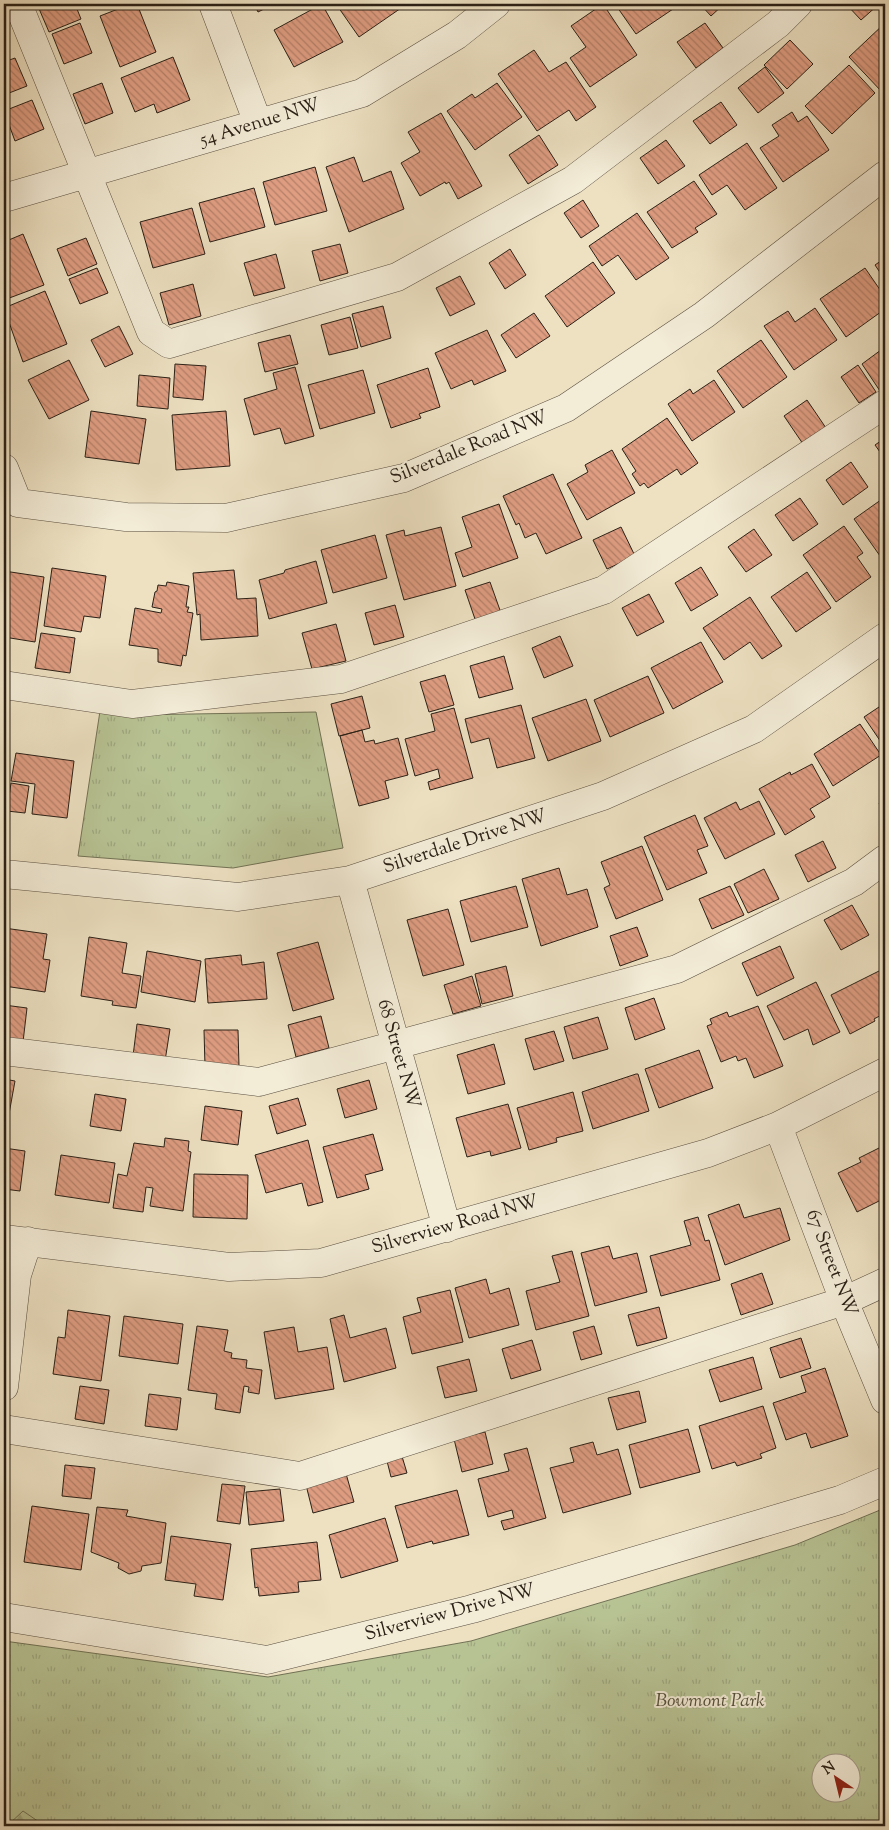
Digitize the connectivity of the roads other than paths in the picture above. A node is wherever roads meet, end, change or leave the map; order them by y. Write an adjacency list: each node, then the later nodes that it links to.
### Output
1 (18, 4): 6 (street)
2 (213, 4): 5 (street)
3 (496, 4): 5 (street, 54 Avenue NW)
4 (798, 4): 6 (street)
5 (258, 123): 6 (street, 54 Avenue NW)
6 (86, 175): 8 (street, 54 Avenue NW)
7 (885, 175): 10 (street, Silverdale Road NW)
8 (4, 198)
9 (885, 404): 12 (street)
10 (4, 468)
11 (885, 637): 15 (street, Silverdale Drive NW)
12 (4, 685)
13 (885, 859): 16 (street)
14 (4, 874): 15 (street, Silverdale Drive NW)
15 (350, 880): 16 (street, 68 Street NW)
16 (395, 1046): 17 (street); 20 (street, 68 Street NW)
17 (4, 1050)
18 (885, 1072): 19 (street, Silverview Road NW)
19 (778, 1126): 20 (street, Silverview Road NW); 23 (street, 67 Street NW)
20 (446, 1228): 21 (street, Silverview Road NW)
21 (16, 1240): 24 (street)
22 (885, 1282): 23 (street)
23 (844, 1301): 25 (street, 67 Street NW); 26 (street)
24 (4, 1387)
25 (885, 1400)
26 (4, 1430)
27 (885, 1481): 28 (street, Silverview Drive NW)
28 (4, 1618)

